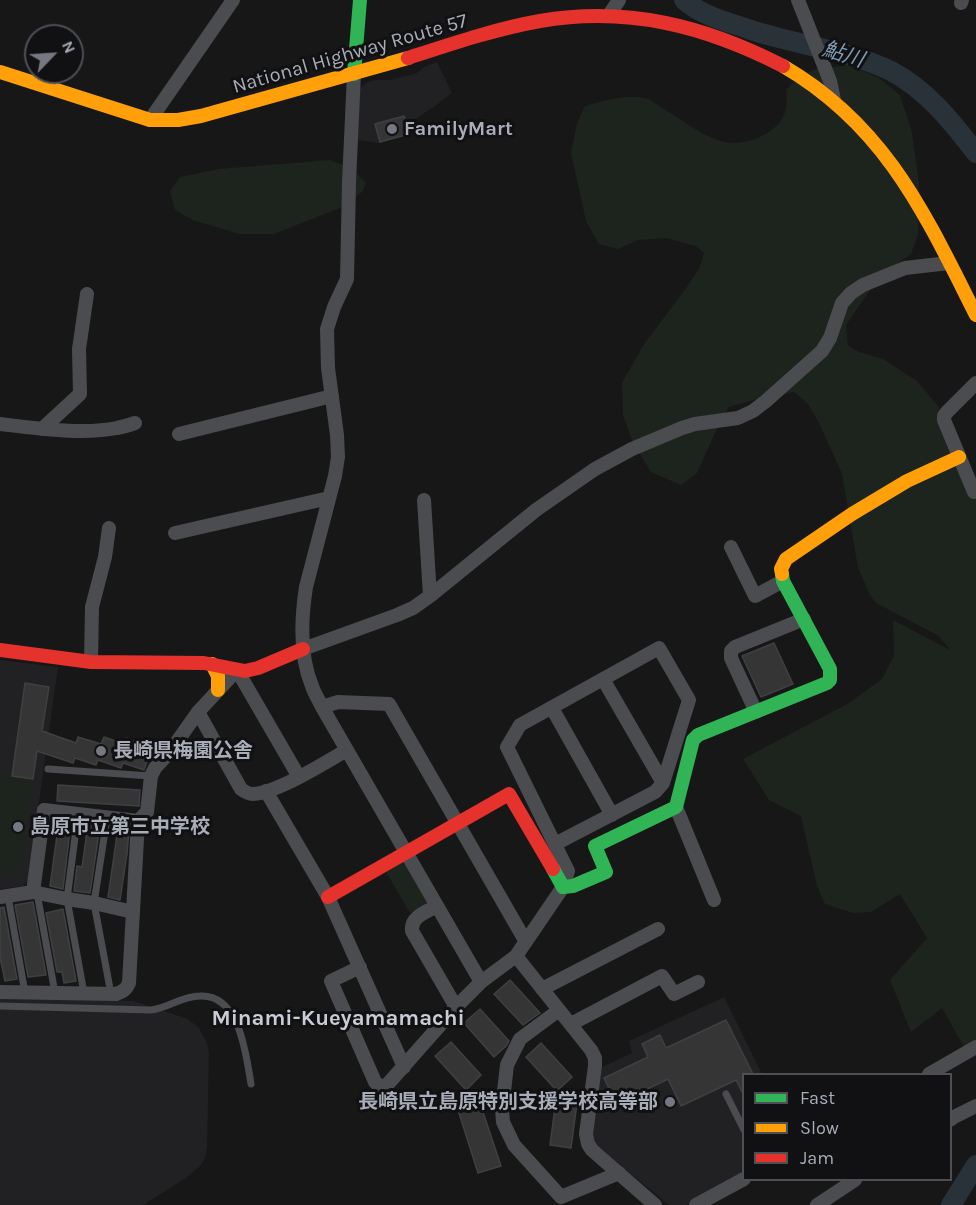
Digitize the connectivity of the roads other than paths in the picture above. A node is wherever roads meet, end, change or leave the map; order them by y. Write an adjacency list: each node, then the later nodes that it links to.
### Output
1 (233, 0): 9 (street)
2 (360, 0): 7 (main road)
3 (619, 0): 5 (street)
4 (798, 0): 8 (street)
5 (609, 15): 7 (main road, National Highway Route 57); 8 (main road, National Highway Route 57)
6 (0, 72): 9 (main road, National Highway Route 57)
7 (354, 74): 9 (main road, National Highway Route 57); 14 (street)
8 (835, 102): 10 (main road, National Highway Route 57)
9 (150, 120)
10 (949, 263): 12 (main road, National Highway Route 57); 27 (street)
11 (87, 294): 17 (street)
12 (976, 315)
13 (976, 383): 19 (street)
14 (332, 396): 18 (street); 21 (street)
15 (135, 423): 17 (street)
16 (0, 424): 17 (street)
17 (42, 429)
18 (180, 434)
19 (959, 457): 20 (street); 26 (main road)
20 (974, 492)
21 (329, 498): 24 (street); 29 (street)
22 (424, 500): 27 (street)
23 (109, 528): 31 (street)
24 (175, 533)
25 (731, 547): 26 (street)
26 (783, 581): 28 (main road)
27 (430, 596): 29 (street)
28 (804, 619): 39 (street); 39 (main road)
29 (303, 649): 33 (main road); 36 (street)
30 (0, 650): 31 (main road)
31 (91, 662): 32 (main road)
32 (212, 664): 33 (main road); 35 (main road)
33 (237, 670): 35 (street); 43 (street)
34 (603, 679): 37 (street); 44 (street); 44 (street)
35 (218, 690): 38 (street)
36 (322, 707): 40 (street); 51 (street)
37 (552, 708): 48 (street); 52 (street)
38 (198, 712): 42 (street); 45 (street)
39 (756, 712): 46 (main road)
40 (347, 750): 43 (street); 53 (street)
41 (48, 769): 42 (lane)
42 (151, 776): 50 (street)
43 (299, 777): 45 (street)
44 (663, 783): 48 (street)
45 (266, 791): 57 (street)
46 (676, 807): 54 (main road); 59 (street)
47 (78, 814): 49 (street); 55 (street); 58 (lane)
48 (612, 815): 52 (street)
49 (107, 818): 50 (street); 60 (lane)
50 (138, 822): 62 (street)
51 (458, 823): 53 (main road); 54 (main road); 64 (street)
52 (555, 844): 54 (street)
53 (406, 853): 57 (main road); 61 (street)
54 (563, 887): 64 (street)
55 (35, 892): 56 (street); 58 (street); 72 (lane)
56 (4, 896): 71 (lane)
57 (328, 897): 66 (street)
58 (67, 899): 60 (street); 73 (lane)
59 (714, 900)
60 (94, 903): 62 (street); 74 (lane)
61 (436, 906): 67 (street); 76 (street)
62 (133, 912): 74 (street)
63 (658, 929): 69 (street)
64 (526, 942): 65 (street)
65 (516, 956): 67 (street); 69 (street)
66 (360, 967): 80 (street); 80 (street)
67 (481, 982): 76 (street)
68 (698, 982): 78 (street)
69 (542, 989): 77 (street)
70 (0, 992): 71 (street)
71 (25, 993): 72 (street)
72 (55, 993): 73 (street)
73 (84, 993): 74 (street)
74 (111, 994)
75 (0, 1006): 82 (lane)
76 (456, 1006): 80 (street)
77 (559, 1010): 78 (street); 87 (street)
78 (571, 1024): 87 (street)
79 (976, 1047): 81 (street)
80 (404, 1067)
81 (931, 1073)
82 (251, 1084)
83 (726, 1094): 86 (lane)
84 (976, 1106): 85 (street)
85 (952, 1119)
86 (742, 1126)
87 (619, 1173): 90 (street)
88 (742, 1180): 91 (street)
89 (852, 1181): 92 (street)
90 (656, 1205)
91 (696, 1205)
92 (817, 1205)

